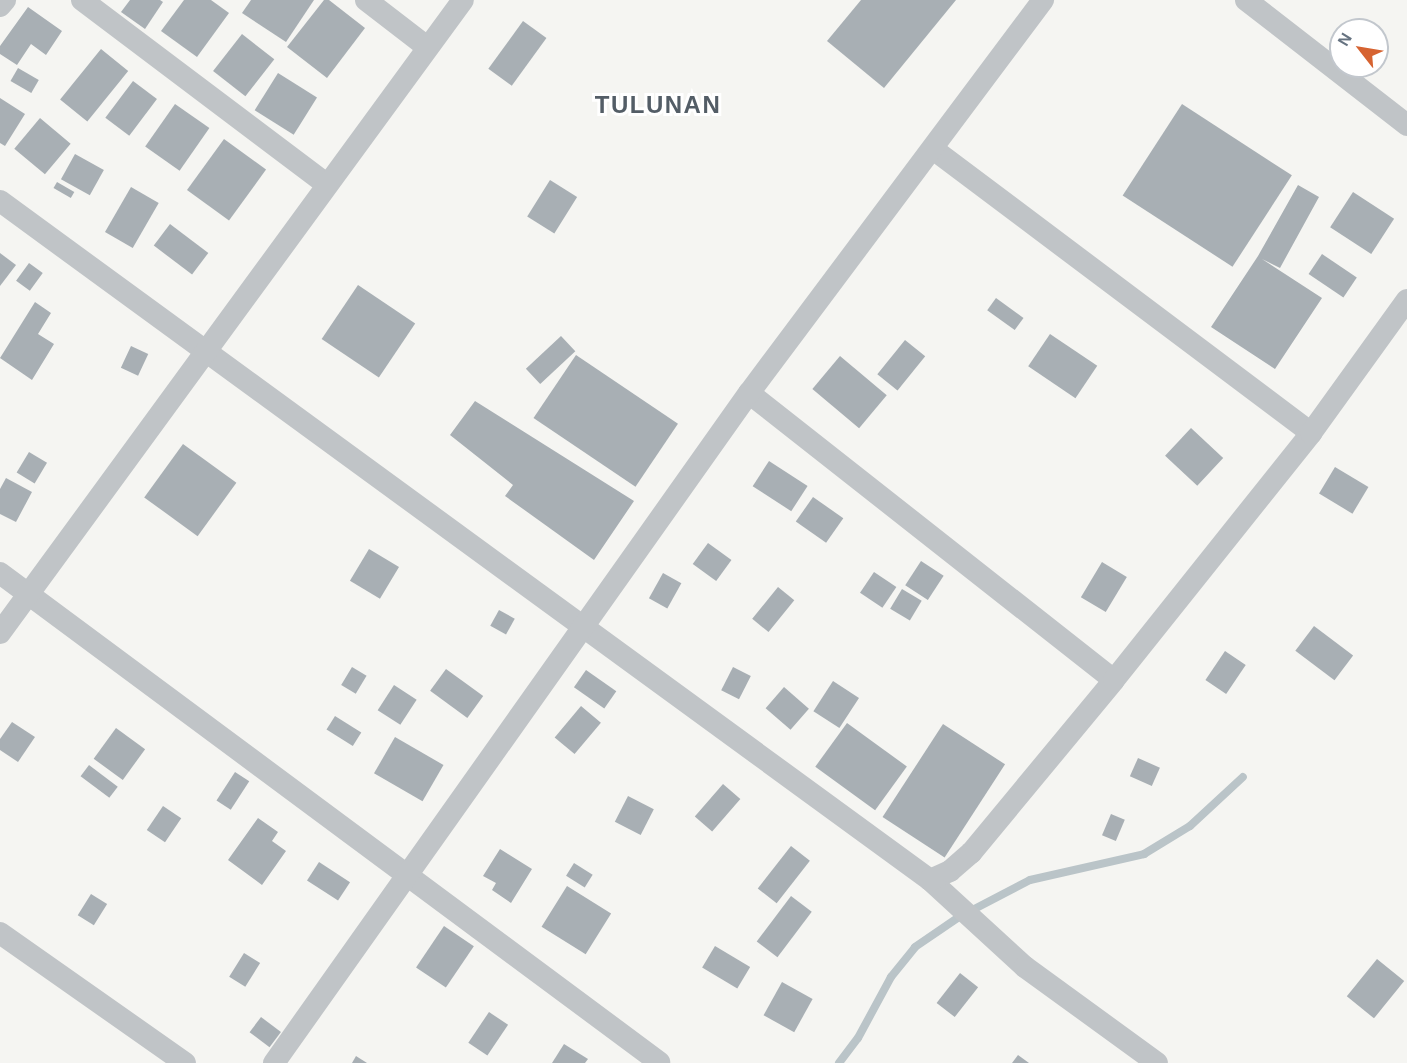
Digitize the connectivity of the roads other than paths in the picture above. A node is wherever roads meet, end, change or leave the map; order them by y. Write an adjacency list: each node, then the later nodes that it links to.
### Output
1 (5, 0): 7 (street)
2 (82, 0): 11 (street)
3 (366, 0): 8 (street)
4 (463, 0): 8 (street)
5 (1043, 0): 10 (street)
6 (1246, 0): 9 (street)
7 (0, 6)
8 (427, 47): 11 (street)
9 (1407, 124)
10 (933, 149): 15 (street); 16 (street)
11 (326, 184): 14 (street)
12 (0, 201): 14 (street)
13 (1407, 300): 16 (street)
14 (206, 351): 18 (street); 19 (street)
15 (749, 393): 19 (street); 21 (street)
16 (1311, 433): 21 (street)
17 (0, 573): 18 (street)
18 (27, 594): 20 (street); 22 (street)
19 (582, 627): 22 (street); 23 (street)
20 (0, 633)
21 (1114, 680): 23 (street)
22 (409, 874): 25 (street); 27 (street)
23 (930, 880): 28 (street)
24 (0, 933): 26 (street)
25 (658, 1062)
26 (185, 1063)
27 (274, 1063)
28 (1157, 1063)

